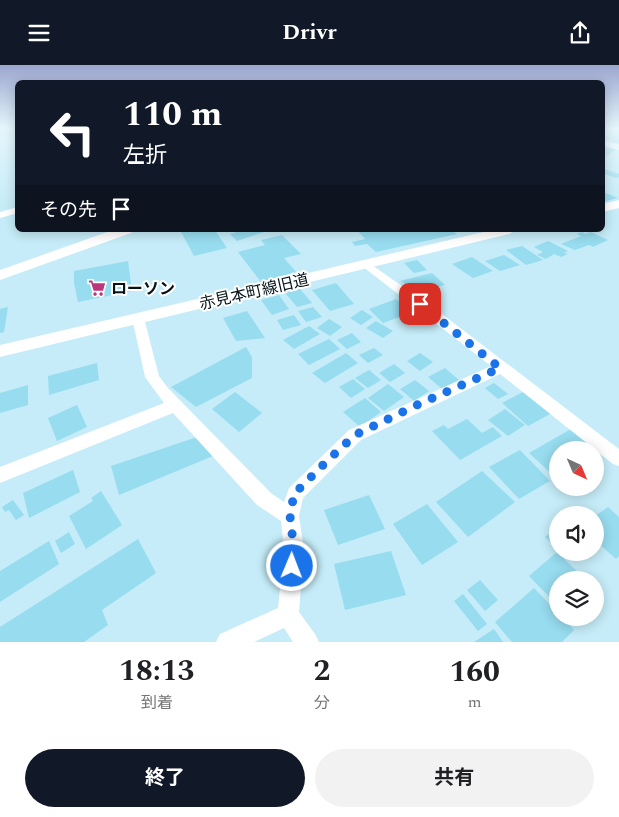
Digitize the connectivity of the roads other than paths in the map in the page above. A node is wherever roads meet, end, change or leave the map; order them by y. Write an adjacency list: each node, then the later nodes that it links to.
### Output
1 (619, 204): 2 (street)
2 (605, 207)
3 (15, 212): 4 (street)
4 (0, 215)
5 (120, 232): 8 (main road)
6 (501, 232): 7 (street, 赤見本町線旧道)
7 (366, 264): 9 (street, 赤見本町線旧道); 11 (street)
8 (0, 275)
9 (138, 318): 10 (street, 赤見本町線旧道); 12 (street)
10 (0, 351)
11 (500, 368): 13 (street); 15 (street)
12 (176, 405): 14 (street); 15 (street)
13 (619, 459)
14 (0, 475)
15 (290, 516): 16 (street)
16 (288, 615): 17 (street); 18 (street)
17 (228, 642)
18 (306, 642)

